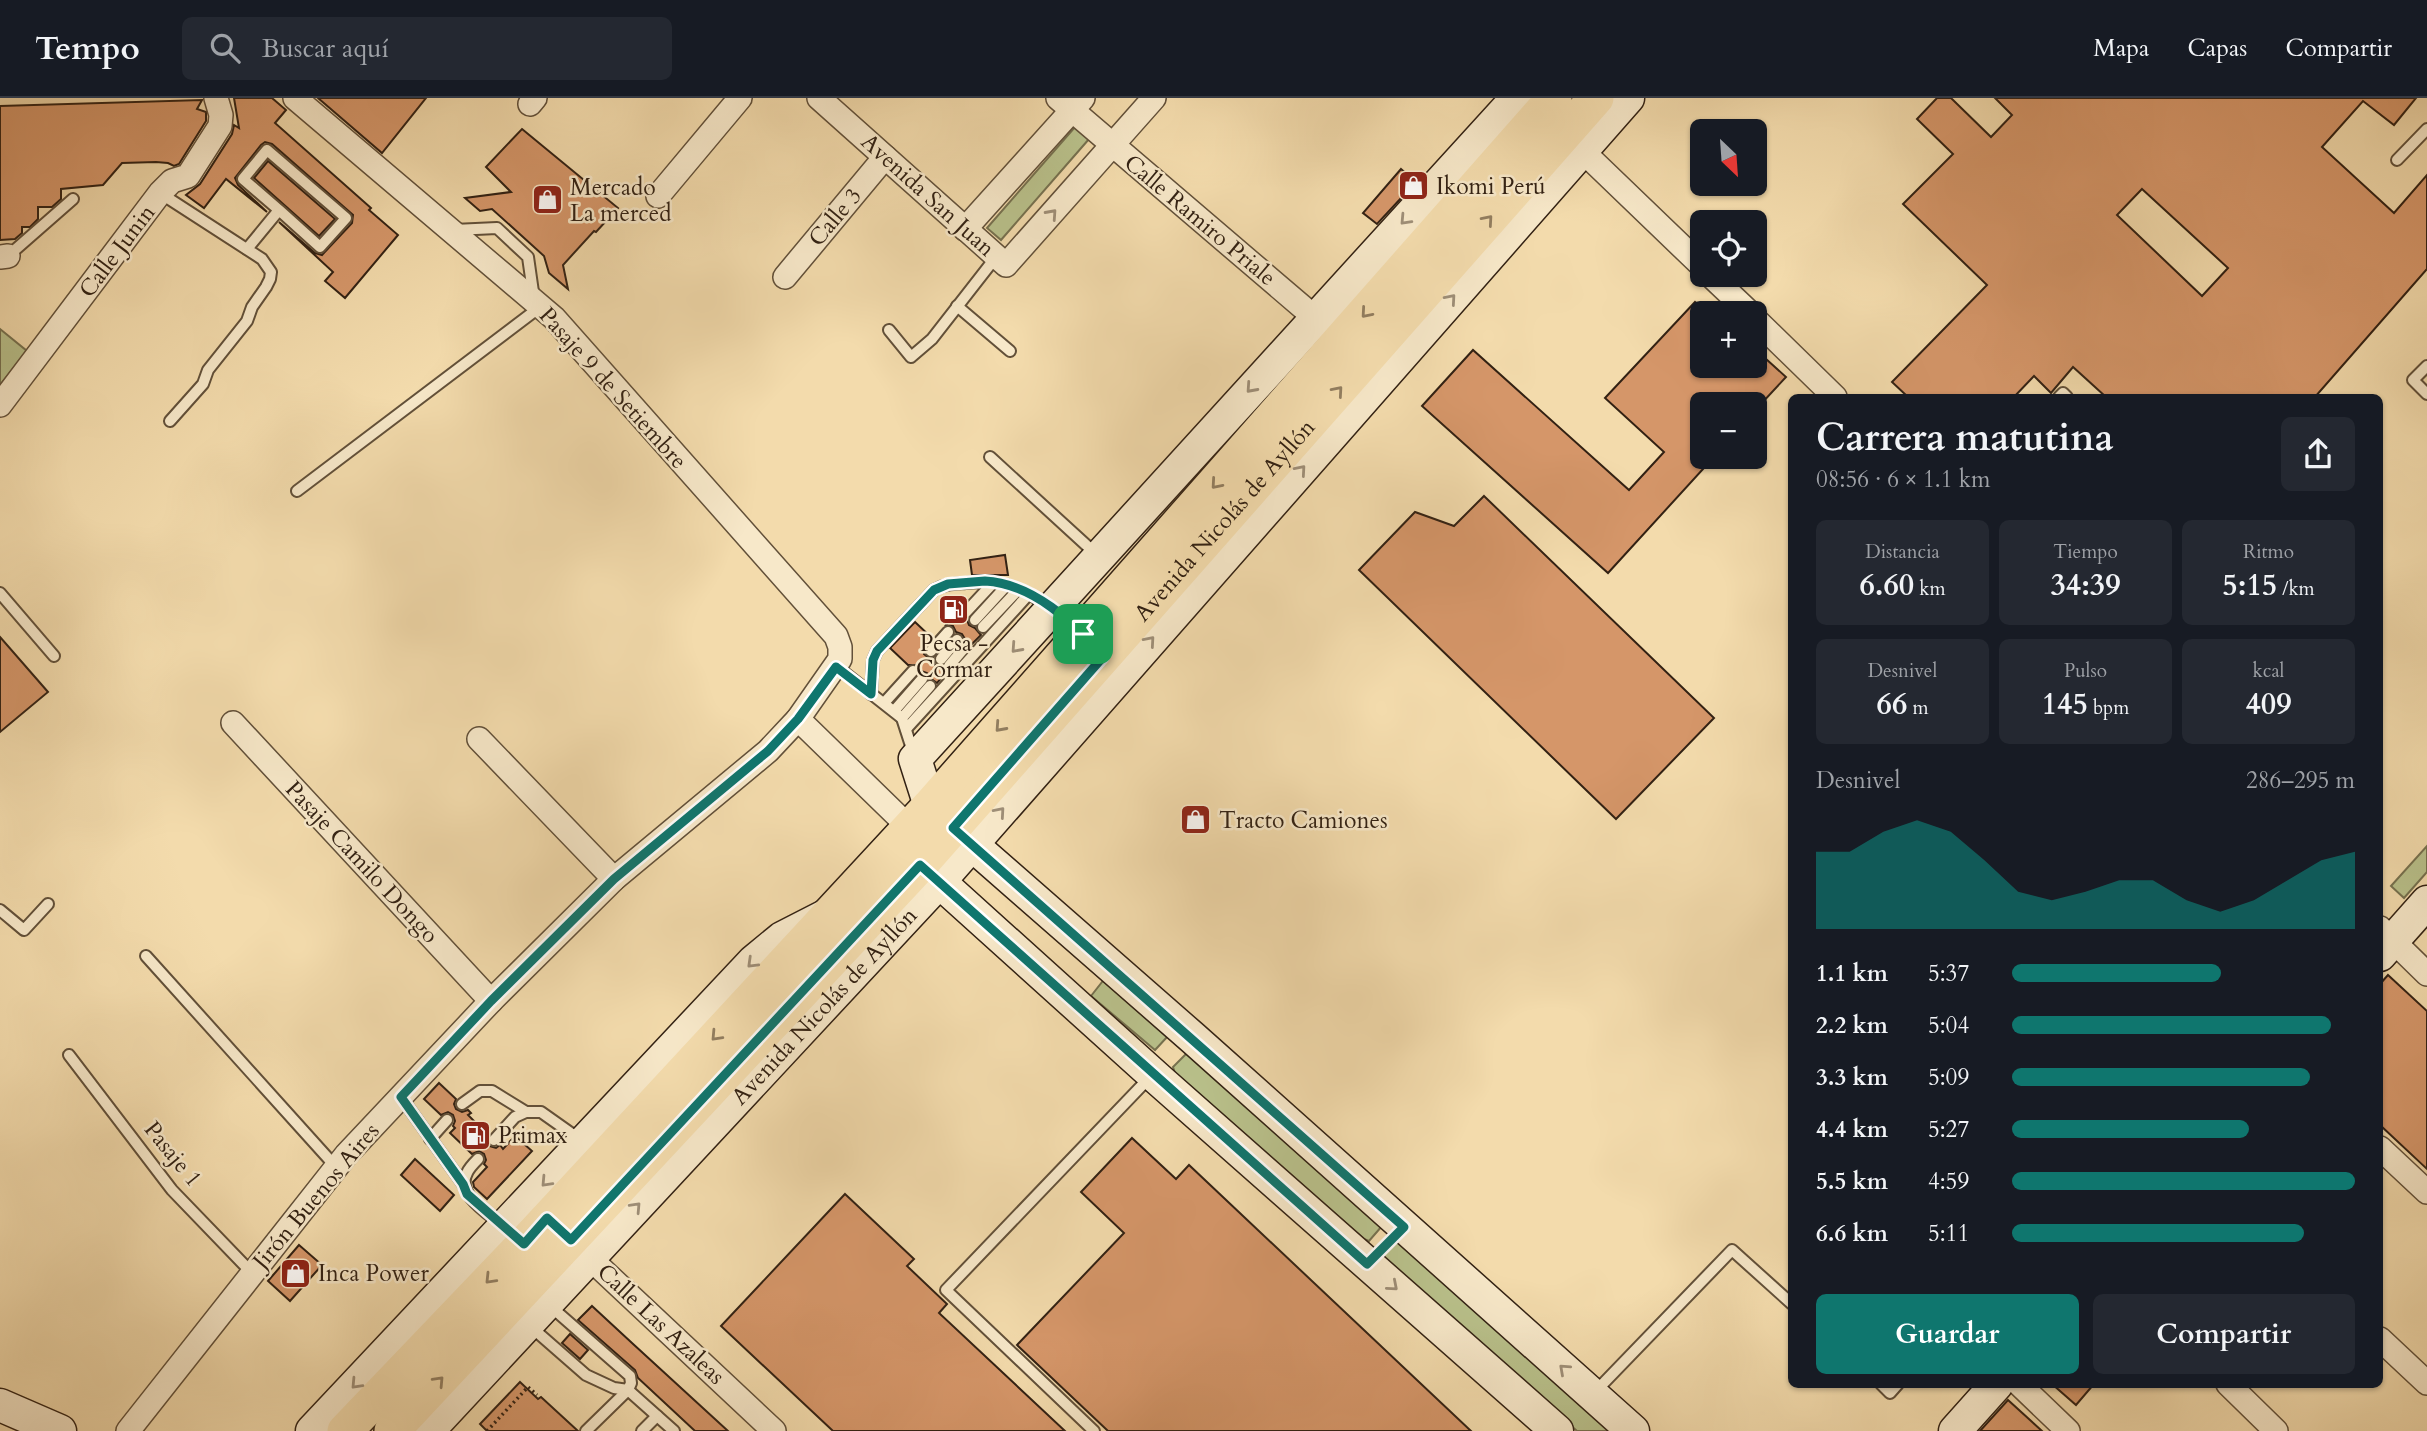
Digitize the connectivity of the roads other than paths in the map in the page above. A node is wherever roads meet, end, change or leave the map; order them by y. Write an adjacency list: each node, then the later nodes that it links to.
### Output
1 (216, 98): 14 (street, Calle Junin)
2 (295, 98): 19 (street, Pasaje 9 de Setiembre)
3 (740, 98): 15 (street)
4 (819, 98): 12 (street, Avenida San Juan)
5 (1154, 98): 11 (street)
6 (1596, 98): 9 (main road, Avenida Nicolás de Ayllón)
7 (1628, 98): 9 (main road, Avenida Nicolás de Ayllón)
8 (1071, 102): 11 (street, Calle Ramiro Priale); 18 (street)
9 (1546, 115): 21 (street); 29 (main road, Avenida Nicolás de Ayllón, one-way to 29); 32 (main road, Avenida Nicolás de Ayllón, one-way to 32); 45 (main road, Avenida Nicolás de Ayllón, one-way to 9); 59 (main road, Avenida Nicolás de Ayllón, one-way to 9)
10 (2427, 129): 13 (lane)
11 (1112, 146): 23 (street, one-way to 11); 29 (street, Calle Ramiro Priale)
12 (885, 157): 18 (street, Avenida San Juan); 24 (street, Calle 3)
13 (2397, 160)
14 (160, 193): 20 (lane); 37 (street, Calle Junin)
15 (658, 196)
16 (73, 199): 22 (lane)
17 (279, 210): 17 (lane); 20 (lane)
18 (965, 229): 23 (street, Avenida San Juan)
19 (451, 230): 27 (street, Pasaje 9 de Setiembre); 27 (lane)
20 (247, 249): 38 (lane)
21 (1690, 254)
22 (4, 257)
23 (1001, 261): 28 (lane)
24 (785, 277)
25 (1722, 287): 26 (street)
26 (1737, 301)
27 (537, 304): 40 (lane); 49 (street, Pasaje 9 de Setiembre)
28 (957, 306): 30 (lane); 33 (lane)
29 (1315, 317): 32 (street, Calle Ramiro Priale); 41 (main road, Avenida Nicolás de Ayllón, one-way to 41)
30 (888, 330)
31 (1767, 331): 35 (street)
32 (1342, 341): 45 (main road, Avenida Nicolás de Ayllón, one-way to 45)
33 (1010, 351)
34 (2427, 366): 36 (lane)
35 (1832, 394)
36 (2427, 394)
37 (0, 405)
38 (170, 421)
39 (990, 457): 41 (lane)
40 (297, 491)
41 (1098, 556): 44 (main road, Avenida Nicolás de Ayllón)
42 (994, 582): 44 (lane); 44 (lane); 52 (lane)
43 (0, 593): 47 (lane)
44 (1026, 594): 45 (lane); 58 (main road, Avenida Nicolás de Ayllón, one-way to 58)
45 (1093, 645): 59 (main road, Avenida Nicolás de Ayllón)
46 (931, 651): 48 (lane)
47 (54, 656)
48 (945, 662)
49 (836, 667): 52 (lane); 55 (street)
50 (913, 671): 53 (lane)
51 (926, 683): 54 (lane)
52 (871, 694): 53 (lane)
53 (884, 703): 54 (lane)
54 (898, 714): 58 (lane)
55 (798, 719): 59 (street); 60 (street, Jirón Buenos Aires)
56 (233, 723): 67 (street, Pasaje Camilo Dongo)
57 (479, 739): 60 (street)
58 (911, 744): 59 (main road)
59 (932, 842): 68 (main road); 70 (main road); 77 (main road, Avenida Nicolás de Ayllón, one-way to 77); 85 (main road, Avenida Nicolás de Ayllón, one-way to 59)
60 (614, 879): 67 (street, Jirón Buenos Aires)
61 (2427, 902): 64 (main road)
62 (48, 904): 63 (lane)
63 (0, 910)
64 (2384, 941): 66 (street)
65 (146, 956): 80 (lane)
66 (2427, 974)
67 (491, 1001): 71 (street, Jirón Buenos Aires)
68 (1193, 1038): 70 (main road); 83 (main road)
69 (69, 1055): 87 (lane, Pasaje 1)
70 (1155, 1076): 86 (main road); 109 (lane)
71 (401, 1097): 75 (lane); 80 (street, Jirón Buenos Aires)
72 (462, 1104): 73 (lane)
73 (526, 1112): 76 (lane); 77 (lane)
74 (447, 1120): 75 (lane)
75 (430, 1139): 81 (lane)
76 (495, 1140)
77 (593, 1150): 84 (main road, one-way to 84); 85 (main road, Avenida Nicolás de Ayllón)
78 (2383, 1151): 82 (street)
79 (478, 1159): 81 (lane)
80 (336, 1167): 87 (street, Jirón Buenos Aires)
81 (463, 1184): 84 (lane)
82 (2427, 1192)
83 (1404, 1227): 86 (main road); 96 (main road, one-way to 83)
84 (514, 1235): 85 (main road, Avenida Nicolás de Ayllón); 101 (main road, one-way to 101); 102 (main road, Avenida Nicolás de Ayllón, one-way to 102)
85 (569, 1238): 89 (main road, Avenida Nicolás de Ayllón); 103 (main road, Avenida Nicolás de Ayllón, one-way to 85); 108 (street, Calle Las Azaleas)
86 (1367, 1264): 110 (main road, one-way to 110)
87 (252, 1273): 100 (street, Jirón Buenos Aires)
88 (1788, 1300): 96 (lane)
89 (537, 1313): 95 (lane); 95 (lane); 104 (main road, Avenida Nicolás de Ayllón)
90 (2383, 1342): 91 (street)
91 (2427, 1383)
92 (1993, 1388): 112 (main road)
93 (2023, 1388): 113 (street)
94 (2232, 1388): 114 (street)
95 (628, 1390): 98 (lane); 105 (lane)
96 (1592, 1395): 111 (main road)
97 (0, 1405): 99 (main road)
98 (657, 1416): 106 (lane); 107 (lane)
99 (51, 1429)
100 (128, 1431)
101 (312, 1431)
102 (345, 1431)
103 (392, 1431)
104 (428, 1431)
105 (586, 1431)
106 (642, 1431)
107 (674, 1431)
108 (775, 1431)
109 (1094, 1431)
110 (1557, 1431)
111 (1633, 1431)
112 (1955, 1431)
113 (2068, 1431)
114 (2276, 1431)

